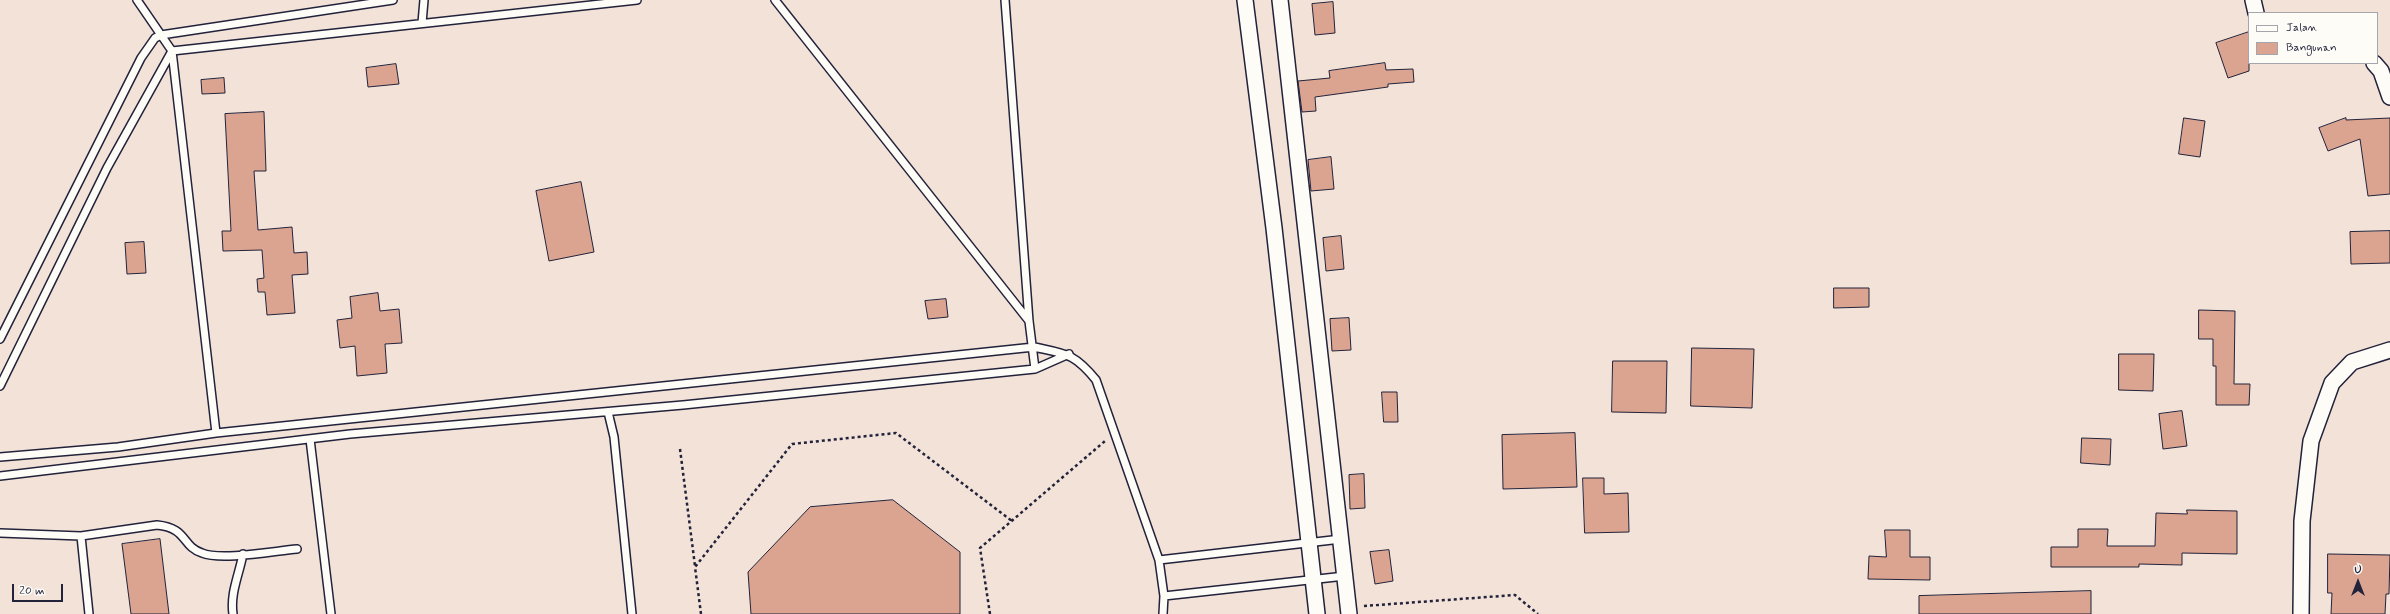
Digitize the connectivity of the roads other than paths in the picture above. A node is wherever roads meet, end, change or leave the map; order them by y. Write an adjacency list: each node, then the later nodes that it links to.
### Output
1 (137, 0): 12 (lane)
2 (392, 0): 12 (lane)
3 (424, 0): 11 (lane)
4 (637, 0): 11 (lane)
5 (776, 0): 16 (lane)
6 (1005, 0): 16 (lane)
7 (1245, 0): 31 (street)
8 (1280, 0): 30 (street)
9 (2253, 0): 10 (street)
10 (2256, 12)
11 (422, 23): 13 (lane)
12 (161, 35): 13 (lane); 17 (lane)
13 (172, 51): 22 (lane); 24 (lane)
14 (2375, 64): 15 (street)
15 (2390, 97)
16 (1029, 321): 18 (lane)
17 (0, 339)
18 (1034, 347): 20 (lane); 21 (lane); 24 (lane)
19 (2390, 350): 45 (street)
20 (1069, 354): 21 (lane); 34 (lane)
21 (1035, 369): 23 (lane)
22 (0, 386)
23 (608, 412): 25 (lane); 42 (lane)
24 (216, 433): 26 (lane)
25 (310, 439): 27 (lane); 41 (lane)
26 (0, 457)
27 (0, 476)
28 (0, 533): 29 (lane)
29 (81, 536): 33 (lane); 39 (lane)
30 (1341, 539): 31 (lane); 35 (street)
31 (1308, 542): 34 (lane); 36 (street)
32 (297, 549): 33 (lane)
33 (243, 554): 40 (lane)
34 (1159, 560): 37 (lane)
35 (1345, 576): 36 (lane); 38 (street)
36 (1312, 580): 37 (lane); 44 (street)
37 (1164, 596): 43 (lane)
38 (1349, 610)
39 (89, 614)
40 (233, 614)
41 (331, 614)
42 (632, 614)
43 (1163, 614)
44 (1316, 614)
45 (2301, 614)

